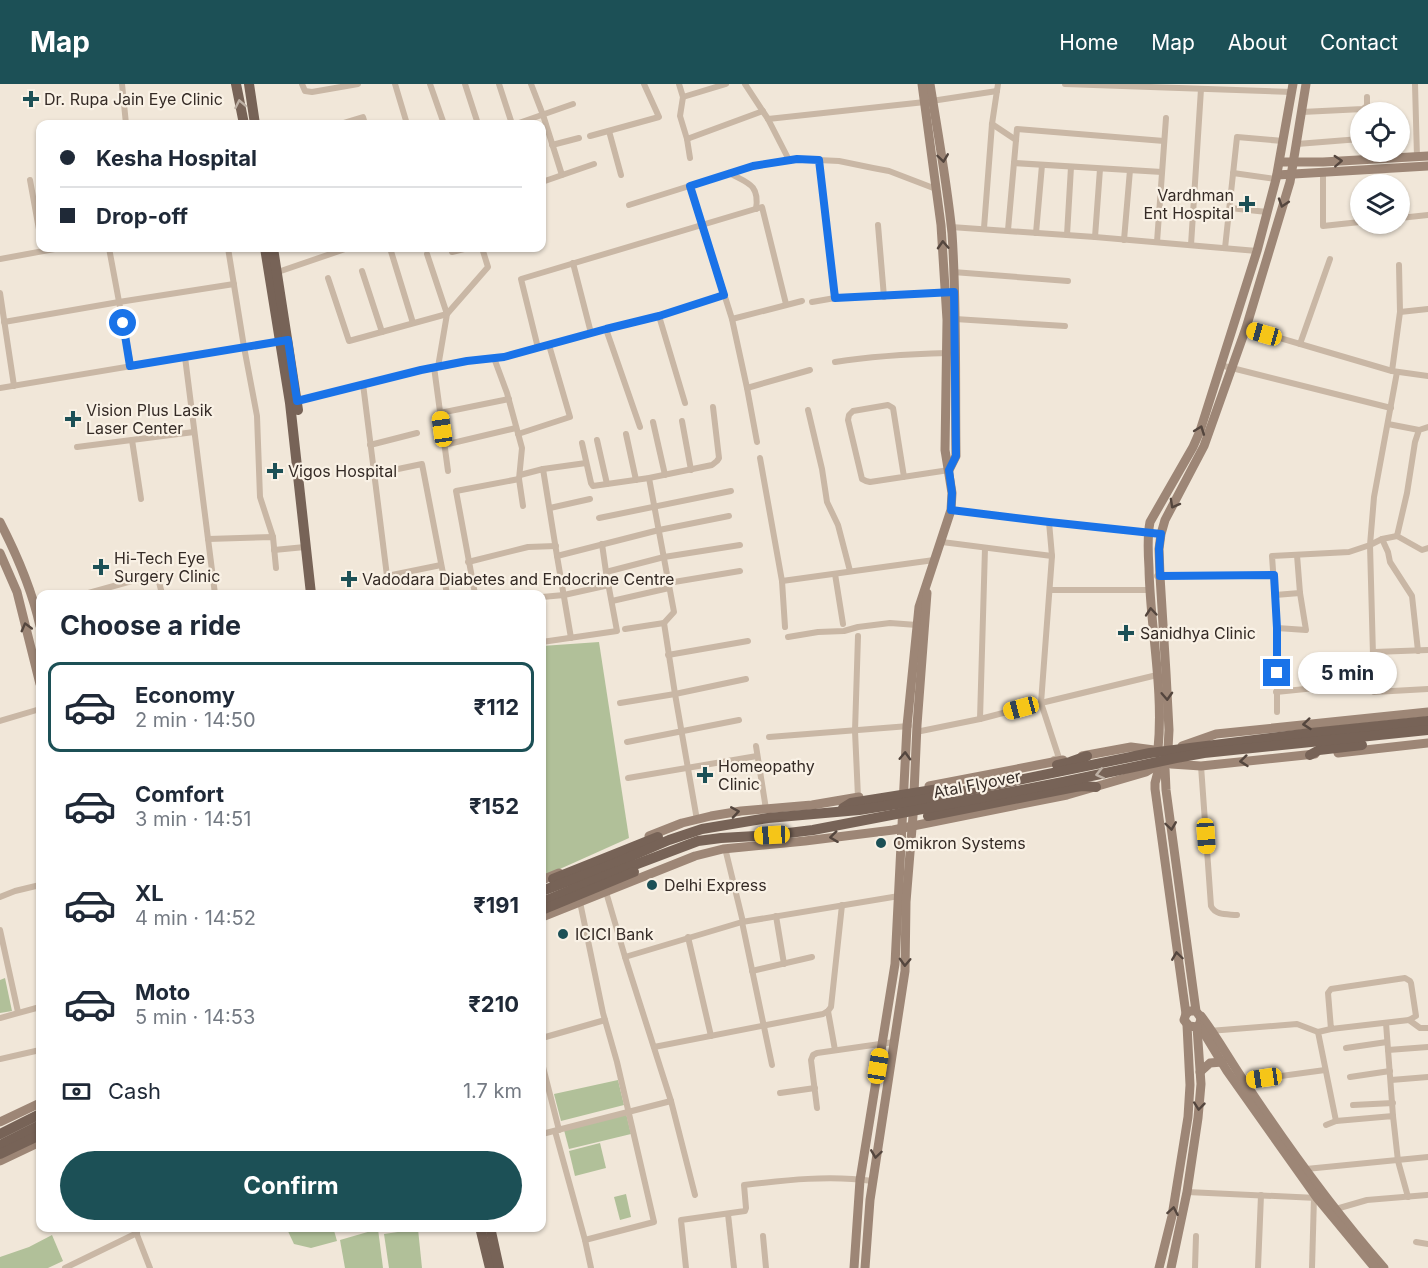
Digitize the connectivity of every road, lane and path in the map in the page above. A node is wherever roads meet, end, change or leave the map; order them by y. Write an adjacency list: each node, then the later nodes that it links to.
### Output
1 (122, 84): 33 (street)
2 (236, 84): 34 (main road, one-way to 2)
3 (249, 84): 35 (main road)
4 (302, 84): 5 (street)
5 (358, 84)
6 (395, 84): 36 (street)
7 (430, 84): 37 (street)
8 (465, 84): 38 (street)
9 (499, 84): 39 (street)
10 (533, 84): 30 (street)
11 (644, 84): 44 (street)
12 (679, 84): 24 (street)
13 (726, 84): 24 (street)
14 (745, 84): 28 (street)
15 (922, 84): 26 (street)
16 (930, 84): 26 (street)
17 (1065, 84): 20 (street)
18 (1306, 84): 29 (street)
19 (1415, 84): 55 (street)
20 (1139, 85): 21 (street)
21 (1196, 87): 23 (street); 98 (street)
22 (998, 88): 26 (street); 42 (street)
23 (1292, 88): 51 (street)
24 (683, 97): 47 (street)
25 (1367, 98): 29 (street)
26 (929, 101): 32 (street); 79 (street); 90 (street, one-way to 90)
27 (573, 104): 30 (street)
28 (763, 111): 32 (street); 47 (street)
29 (1302, 112): 52 (street)
30 (543, 115): 40 (street); 41 (street)
31 (1166, 118): 50 (street)
32 (768, 119): 57 (street)
33 (126, 120)
34 (243, 120)
35 (254, 120)
36 (406, 120)
37 (443, 120)
38 (477, 120)
39 (512, 120)
40 (527, 120)
41 (544, 120)
42 (992, 124): 48 (street); 91 (street)
43 (546, 125): 53 (street)
44 (609, 131): 45 (street); 73 (street)
45 (590, 136)
46 (579, 138): 53 (street)
47 (687, 139): 56 (street)
48 (1016, 140): 50 (street); 61 (street)
49 (1350, 140): 52 (street)
50 (1164, 141): 68 (street)
51 (1283, 141): 59 (street); 71 (street)
52 (1297, 144): 60 (street)
53 (552, 146): 72 (street)
54 (1428, 156): 55 (street)
55 (1417, 157): 60 (street, one-way to 55)
56 (690, 158)
57 (789, 160): 58 (street); 70 (street)
58 (819, 160): 79 (street); 124 (street)
59 (1280, 162): 60 (street); 75 (street)
60 (1294, 162): 74 (street)
61 (1014, 163): 63 (street); 92 (street)
62 (594, 164): 72 (street)
63 (1042, 165): 65 (street); 93 (street)
64 (1428, 166): 69 (street)
65 (1071, 167): 66 (street); 94 (street)
66 (1100, 168): 67 (street); 95 (street)
67 (1130, 170): 68 (street); 96 (street)
68 (1162, 172): 97 (street)
69 (1323, 172): 74 (street); 87 (street)
70 (729, 173): 78 (street); 82 (street)
71 (1233, 173): 75 (street); 81 (street)
72 (562, 175): 77 (street)
73 (621, 175)
74 (1292, 175): 75 (street); 138 (street, one-way to 138)
75 (1277, 177): 83 (street)
76 (30, 180): 84 (street)
77 (546, 181)
78 (690, 186): 80 (street); 88 (street)
79 (937, 189): 120 (street, one-way to 79)
80 (629, 205)
81 (1230, 208): 83 (street); 99 (street)
82 (756, 209): 88 (street); 128 (street)
83 (1267, 212): 101 (street)
84 (36, 213)
85 (1428, 215): 86 (street)
86 (1410, 217)
87 (1350, 223)
88 (702, 224): 112 (street); 122 (street)
89 (878, 225): 123 (street)
90 (951, 227): 91 (street); 115 (street)
91 (984, 228): 92 (street)
92 (1008, 230): 93 (street)
93 (1036, 232): 94 (street)
94 (1067, 235): 95 (street)
95 (1095, 237): 96 (street)
96 (1124, 240): 97 (street)
97 (1157, 242): 98 (street)
98 (1191, 245): 99 (street)
99 (1225, 248): 101 (street)
100 (36, 251): 111 (street)
101 (1257, 251): 151 (street)
102 (110, 252): 126 (street)
103 (229, 252): 119 (street)
104 (266, 252): 116 (main road)
105 (273, 252): 116 (main road)
106 (326, 252): 116 (street)
107 (391, 252): 136 (street)
108 (483, 252): 131 (street)
109 (427, 254): 131 (street)
110 (1330, 258): 143 (street)
111 (0, 259)
112 (573, 263): 141 (street); 146 (street)
113 (1399, 265): 130 (street)
114 (362, 270): 140 (street)
115 (953, 272): 118 (street); 120 (street)
116 (273, 274): 142 (main road)
117 (328, 279): 140 (street)
118 (1068, 280)
119 (234, 284): 126 (street); 145 (street)
120 (950, 292): 123 (street); 134 (street); 147 (street)
121 (0, 293): 135 (street)
122 (724, 295): 132 (street); 133 (street)
123 (884, 297): 124 (street)
124 (835, 298): 127 (street)
125 (802, 301): 128 (street)
126 (119, 302): 135 (street); 152 (street)
127 (812, 302)
128 (786, 304): 133 (street)
129 (1428, 309): 130 (street)
130 (1400, 312): 156 (street)
131 (447, 314): 136 (street); 153 (street)
132 (659, 316): 139 (street); 164 (street)
133 (732, 319): 161 (street)
134 (955, 319): 137 (street); 147 (street)
135 (4, 322): 159 (street)
136 (413, 323): 140 (street)
137 (1065, 326)
138 (1246, 328): 143 (street); 154 (street)
139 (606, 329): 141 (street); 173 (street)
140 (382, 332)
141 (591, 333): 144 (street)
142 (284, 340): 145 (street); 163 (main road)
143 (1300, 344): 156 (street)
144 (549, 345): 146 (street); 175 (street)
145 (244, 347): 148 (street); 214 (street)
146 (538, 348): 149 (street)
147 (951, 353): 150 (street); 190 (street)
148 (185, 357): 152 (street); 176 (street)
149 (494, 358): 153 (street); 162 (street)
150 (836, 362)
151 (1220, 365): 154 (street); 211 (street, one-way to 151)
152 (130, 366): 159 (street)
153 (436, 367): 158 (street); 168 (street)
154 (1232, 369): 166 (street); 212 (street, one-way to 212)
155 (810, 370): 161 (street)
156 (1395, 371): 157 (street); 166 (street)
157 (1428, 376)
158 (363, 384): 163 (street); 183 (street)
159 (14, 386): 160 (street)
160 (0, 388)
161 (747, 388): 181 (street)
162 (509, 399): 168 (street); 175 (street)
163 (293, 402): 222 (main road); 250 (main road)
164 (685, 403)
165 (713, 407): 189 (street)
166 (1391, 408): 171 (street)
167 (808, 410): 236 (street)
168 (440, 413): 184 (street)
169 (682, 421): 189 (street)
170 (653, 422): 193 (street)
171 (1388, 424): 174 (street); 220 (street)
172 (1428, 427): 174 (street)
173 (640, 428)
174 (1419, 430): 213 (street)
175 (517, 431): 184 (street); 194 (street)
176 (194, 432): 179 (street); 215 (street)
177 (417, 433): 183 (street)
178 (626, 435): 197 (street)
179 (132, 440): 185 (street); 200 (street)
180 (597, 440): 198 (street)
181 (756, 442)
182 (582, 443): 187 (street)
183 (370, 445): 192 (street)
184 (444, 445): 191 (street)
185 (77, 447)
186 (760, 458): 242 (street)
187 (586, 463): 188 (street); 198 (street)
188 (543, 469): 194 (street); 204 (street)
189 (692, 470): 193 (street)
190 (949, 470): 195 (street); 205 (street)
191 (448, 471)
192 (374, 474): 233 (street); 233 (street)
193 (665, 475): 196 (street)
194 (519, 477): 202 (street); 232 (street)
195 (904, 477): 195 (street)
196 (649, 478): 197 (street); 203 (street)
197 (636, 480): 198 (street)
198 (607, 484)
199 (731, 491): 203 (street)
200 (141, 499)
201 (590, 499): 204 (street)
202 (524, 506)
203 (654, 506): 207 (street); 210 (street)
204 (550, 508): 221 (street)
205 (951, 510): 209 (street); 217 (street)
206 (729, 516): 210 (street)
207 (599, 518)
208 (0, 522): 259 (street)
209 (1049, 522): 211 (street); 229 (street)
210 (659, 530): 218 (street); 230 (street)
211 (1148, 533): 212 (street); 240 (street)
212 (1161, 534): 241 (street)
213 (1397, 536): 216 (street); 224 (street)
214 (273, 537): 215 (street); 225 (street)
215 (208, 539): 248 (street)
216 (1382, 539): 220 (street); 273 (street)
217 (942, 542): 223 (street); 231 (street)
218 (602, 544): 228 (street); 237 (street)
219 (740, 544): 230 (street)
220 (1370, 545): 227 (street); 274 (street)
221 (556, 546): 228 (street); 232 (street)
222 (305, 547): 225 (street); 249 (main road)
223 (985, 548): 229 (street); 288 (street)
224 (1428, 548)
225 (274, 550): 234 (street)
226 (0, 553): 276 (street, one-way to 226)
227 (1297, 555): 239 (street); 255 (street)
228 (557, 556): 256 (street)
229 (1052, 556): 253 (street)
230 (664, 557): 237 (street); 244 (street)
231 (934, 560): 236 (street); 245 (street)
232 (468, 562): 252 (street)
233 (441, 565): 251 (street)
234 (276, 568)
235 (740, 571): 244 (street)
236 (850, 571): 238 (street)
237 (606, 572): 243 (street)
238 (836, 574): 242 (street); 262 (street)
239 (1274, 575): 241 (street); 257 (street)
240 (1149, 576): 241 (street); 254 (street)
241 (1160, 576): 301 (street, one-way to 301)
242 (782, 581): 264 (street)
243 (609, 585): 256 (street); 260 (street)
244 (668, 585): 260 (street); 261 (street)
245 (927, 585): 263 (street); 292 (street)
246 (99, 590): 247 (street)
247 (161, 590)
248 (214, 590)
249 (310, 590)
250 (316, 590)
251 (446, 590)
252 (474, 590)
253 (1050, 590): 254 (street); 284 (street)
254 (1149, 590): 277 (street, one-way to 254)
255 (1300, 594): 257 (street); 265 (street)
256 (564, 595): 258 (street); 269 (street)
257 (1275, 595): 265 (street)
258 (546, 597)
259 (36, 602)
260 (612, 602): 269 (street)
261 (664, 623): 266 (street); 275 (street)
262 (843, 624)
263 (917, 625): 268 (street); 292 (street)
264 (785, 627)
265 (1277, 628): 281 (street)
266 (625, 629)
267 (858, 636): 294 (street)
268 (788, 637)
269 (571, 638): 270 (street)
270 (546, 641)
271 (748, 641): 275 (street)
272 (1428, 650): 273 (street)
273 (1418, 651): 274 (street)
274 (1374, 652): 279 (street)
275 (668, 656): 282 (street)
276 (36, 668)
277 (1157, 675): 284 (street); 301 (street)
278 (746, 679): 282 (street)
279 (1374, 682): 280 (street); 281 (street)
280 (1428, 689)
281 (1276, 692): 286 (street)
282 (675, 694): 283 (street); 295 (street)
283 (620, 703)
284 (1041, 703): 288 (street); 309 (street)
285 (36, 710): 290 (street)
286 (1277, 712)
287 (1428, 712): 301 (street, one-way to 301)
288 (980, 719): 292 (street)
289 (739, 720): 295 (street)
290 (0, 721)
291 (1428, 721): 314 (main road, Atal Flyover)
292 (913, 728): 294 (street); 309 (street); 311 (street, one-way to 292)
293 (1428, 730): 316 (main road, Atal Flyover, one-way to 316)
294 (855, 731): 296 (street); 312 (street)
295 (682, 732): 298 (street); 307 (street)
296 (769, 737)
297 (1428, 737): 302 (main road)
298 (627, 742)
299 (1428, 743): 302 (street)
300 (756, 746): 303 (street)
301 (1163, 750): 304 (street); 305 (street); 305 (street)
302 (1314, 753): 306 (street, one-way to 306)
303 (757, 756): 307 (street); 313 (street)
304 (1087, 756): 309 (street); 314 (main road)
305 (1163, 766): 306 (street); 310 (street); 349 (street, one-way to 349); 349 (street, one-way to 305)
306 (1201, 766): 333 (street)
307 (688, 768): 308 (street); 315 (street)
308 (628, 778)
309 (915, 787): 311 (street); 318 (street)
310 (1096, 787): 316 (main road); 318 (street)
311 (904, 790): 312 (street); 318 (street)
312 (858, 797): 313 (street)
313 (766, 809): 315 (street, one-way to 313)
314 (838, 812): 317 (main road, Atal Flyover)
315 (697, 820): 321 (street)
316 (845, 825): 319 (main road, Atal Flyover)
317 (716, 826): 322 (main road); 324 (main road, Atal Flyover)
318 (907, 827): 320 (street, one-way to 320); 326 (street)
319 (720, 838): 328 (main road, Atal Flyover); 331 (main road)
320 (725, 848): 325 (street); 335 (street)
321 (546, 880)
322 (546, 880)
323 (36, 886): 327 (street)
324 (546, 889)
325 (606, 892): 329 (street); 338 (street)
326 (903, 895): 330 (street); 356 (street, one-way to 356); 357 (street)
327 (0, 897)
328 (546, 900)
329 (580, 902): 332 (street); 346 (street)
330 (842, 905): 334 (street); 343 (street)
331 (546, 908)
332 (546, 915)
333 (1237, 915)
334 (776, 916): 335 (street); 340 (street)
335 (743, 922): 337 (street); 341 (street)
336 (0, 934): 344 (street)
337 (688, 937): 338 (street); 354 (street)
338 (625, 957): 359 (street)
339 (812, 957): 340 (street)
340 (784, 964): 341 (street)
341 (752, 970): 350 (street)
342 (36, 1008): 344 (street)
343 (828, 1011): 350 (street); 362 (street)
344 (18, 1012): 345 (street)
345 (0, 1018)
346 (605, 1020): 355 (street); 383 (street)
347 (1409, 1020): 348 (street); 351 (street); 352 (street)
348 (1386, 1023): 352 (street); 358 (street)
349 (1199, 1024): 353 (street); 365 (street); 369 (street); 374 (street); 432 (street, one-way to 349)
350 (764, 1026): 354 (street); 366 (street)
351 (1428, 1028)
352 (1331, 1029): 353 (street)
353 (1318, 1032): 367 (street)
354 (711, 1036): 359 (street)
355 (546, 1037)
356 (894, 1042): 357 (street); 404 (street, one-way to 404)
357 (882, 1043): 362 (street); 402 (street)
358 (1388, 1046): 360 (street); 361 (street); 368 (street)
359 (654, 1047): 377 (street)
360 (1428, 1047)
361 (1346, 1048)
362 (835, 1050): 375 (street)
363 (36, 1051): 364 (street)
364 (0, 1059)
365 (1222, 1062): 369 (street); 403 (street)
366 (772, 1065)
367 (1325, 1070): 374 (street); 386 (street)
368 (1390, 1071): 370 (street); 372 (street)
369 (1200, 1072): 405 (street, one-way to 405)
370 (1350, 1077)
371 (1428, 1077): 372 (street)
372 (1391, 1080): 378 (street)
373 (546, 1081): 391 (street)
374 (1244, 1081): 401 (street)
375 (815, 1088): 376 (street); 381 (street)
376 (780, 1093)
377 (671, 1101): 383 (street); 406 (street)
378 (1393, 1103): 380 (street); 385 (street)
379 (36, 1105): 387 (street)
380 (1353, 1105)
381 (817, 1108)
382 (36, 1110): 390 (main road)
383 (628, 1112): 391 (street); 419 (street)
384 (36, 1116): 393 (main road)
385 (1393, 1116): 386 (street); 400 (street)
386 (1336, 1121): 388 (street)
387 (0, 1122)
388 (1326, 1125)
389 (36, 1127): 395 (main road)
390 (0, 1128)
391 (557, 1131): 392 (street); 419 (street)
392 (546, 1133)
393 (0, 1134)
394 (36, 1137): 397 (main road)
395 (0, 1144)
396 (36, 1144): 399 (street)
397 (0, 1154)
398 (1428, 1157): 400 (street)
399 (0, 1161)
400 (1398, 1161): 401 (street); 409 (street)
401 (1306, 1169): 403 (street)
402 (860, 1179): 404 (street); 412 (street); 430 (street)
403 (1309, 1179): 410 (street); 411 (street)
404 (872, 1181): 431 (street)
405 (1187, 1192): 407 (street); 433 (street)
406 (695, 1195)
407 (1261, 1195): 410 (street); 435 (street)
408 (1427, 1195): 409 (street)
409 (1408, 1197): 411 (street)
410 (1316, 1198): 436 (street); 437 (street)
411 (1336, 1209): 438 (street)
412 (728, 1214): 427 (street); 428 (street)
413 (132, 1232): 422 (street)
414 (137, 1232): 423 (street)
415 (481, 1232): 424 (main road)
416 (491, 1232): 425 (main road)
417 (763, 1236): 429 (street)
418 (1196, 1236): 434 (street)
419 (585, 1240): 426 (street)
420 (1416, 1242): 421 (street)
421 (1428, 1244)
422 (65, 1268)
423 (150, 1268)
424 (490, 1268)
425 (499, 1268)
426 (591, 1268)
427 (686, 1268)
428 (734, 1268)
429 (766, 1268)
430 (854, 1268)
431 (865, 1268)
432 (1159, 1268)
433 (1171, 1268)
434 (1195, 1268)
435 (1258, 1268)
436 (1312, 1268)
437 (1375, 1268)
438 (1384, 1268)

